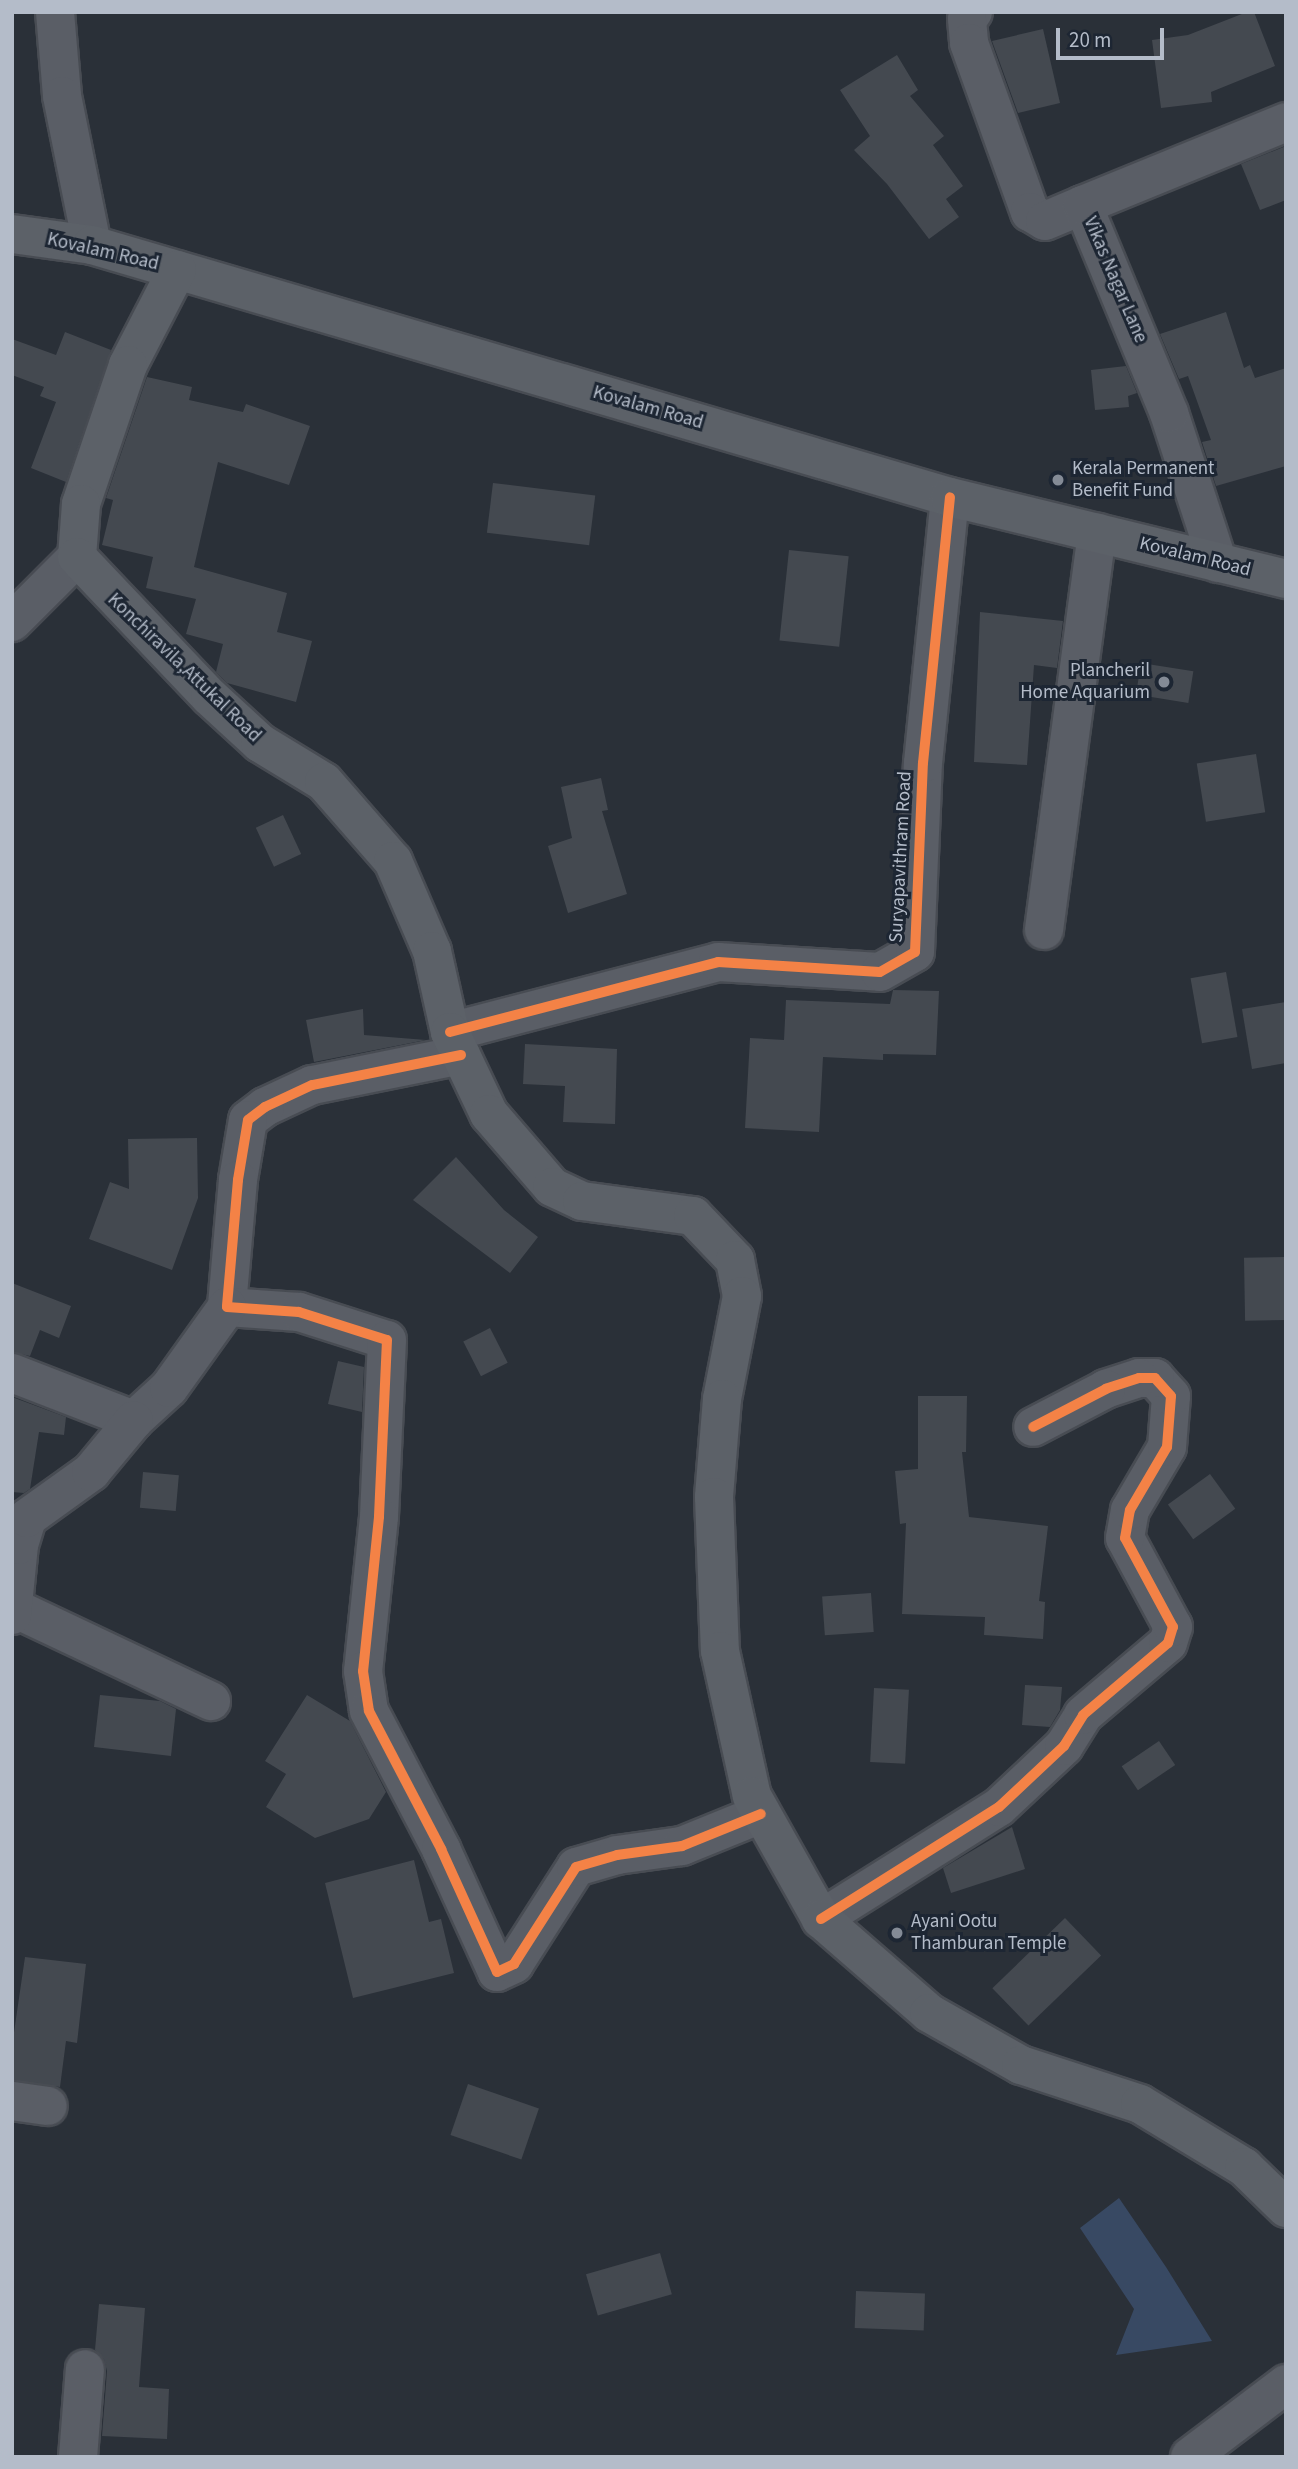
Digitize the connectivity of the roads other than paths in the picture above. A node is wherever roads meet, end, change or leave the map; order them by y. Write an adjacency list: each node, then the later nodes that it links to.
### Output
1 (55, 12): 6 (street)
2 (973, 12): 4 (street)
3 (1286, 122): 4 (street, Vikas Nagar Lane)
4 (1083, 205): 11 (street, Vikas Nagar Lane)
5 (12, 234): 6 (main road, Kovalam Road)
6 (92, 246): 7 (main road, Kovalam Road)
7 (177, 270): 8 (main road, Kovalam Road); 10 (main road)
8 (950, 497): 9 (main road, Kovalam Road); 15 (street, Suryapavithram Road)
9 (1097, 533): 11 (main road, Kovalam Road); 14 (street)
10 (77, 557): 13 (street); 15 (main road, Konchiravila,Attukal Road)
11 (1218, 563): 12 (main road, Kovalam Road)
12 (1286, 579)
13 (12, 622)
14 (1044, 930)
15 (456, 1044): 16 (street); 22 (main road, Konchiravila,Attukal Road)
16 (227, 1307): 18 (street); 22 (street)
17 (12, 1373): 18 (street)
18 (134, 1420): 20 (street)
19 (1033, 1427): 23 (street)
20 (13, 1612): 21 (street)
21 (211, 1701)
22 (761, 1814): 23 (main road, Konchiravila,Attukal Road)
23 (821, 1919): 24 (main road, Konchiravila,Attukal Road)
24 (1286, 2208)
25 (85, 2369): 27 (street)
26 (1286, 2384): 28 (street)
27 (78, 2457)
28 (1189, 2457)

